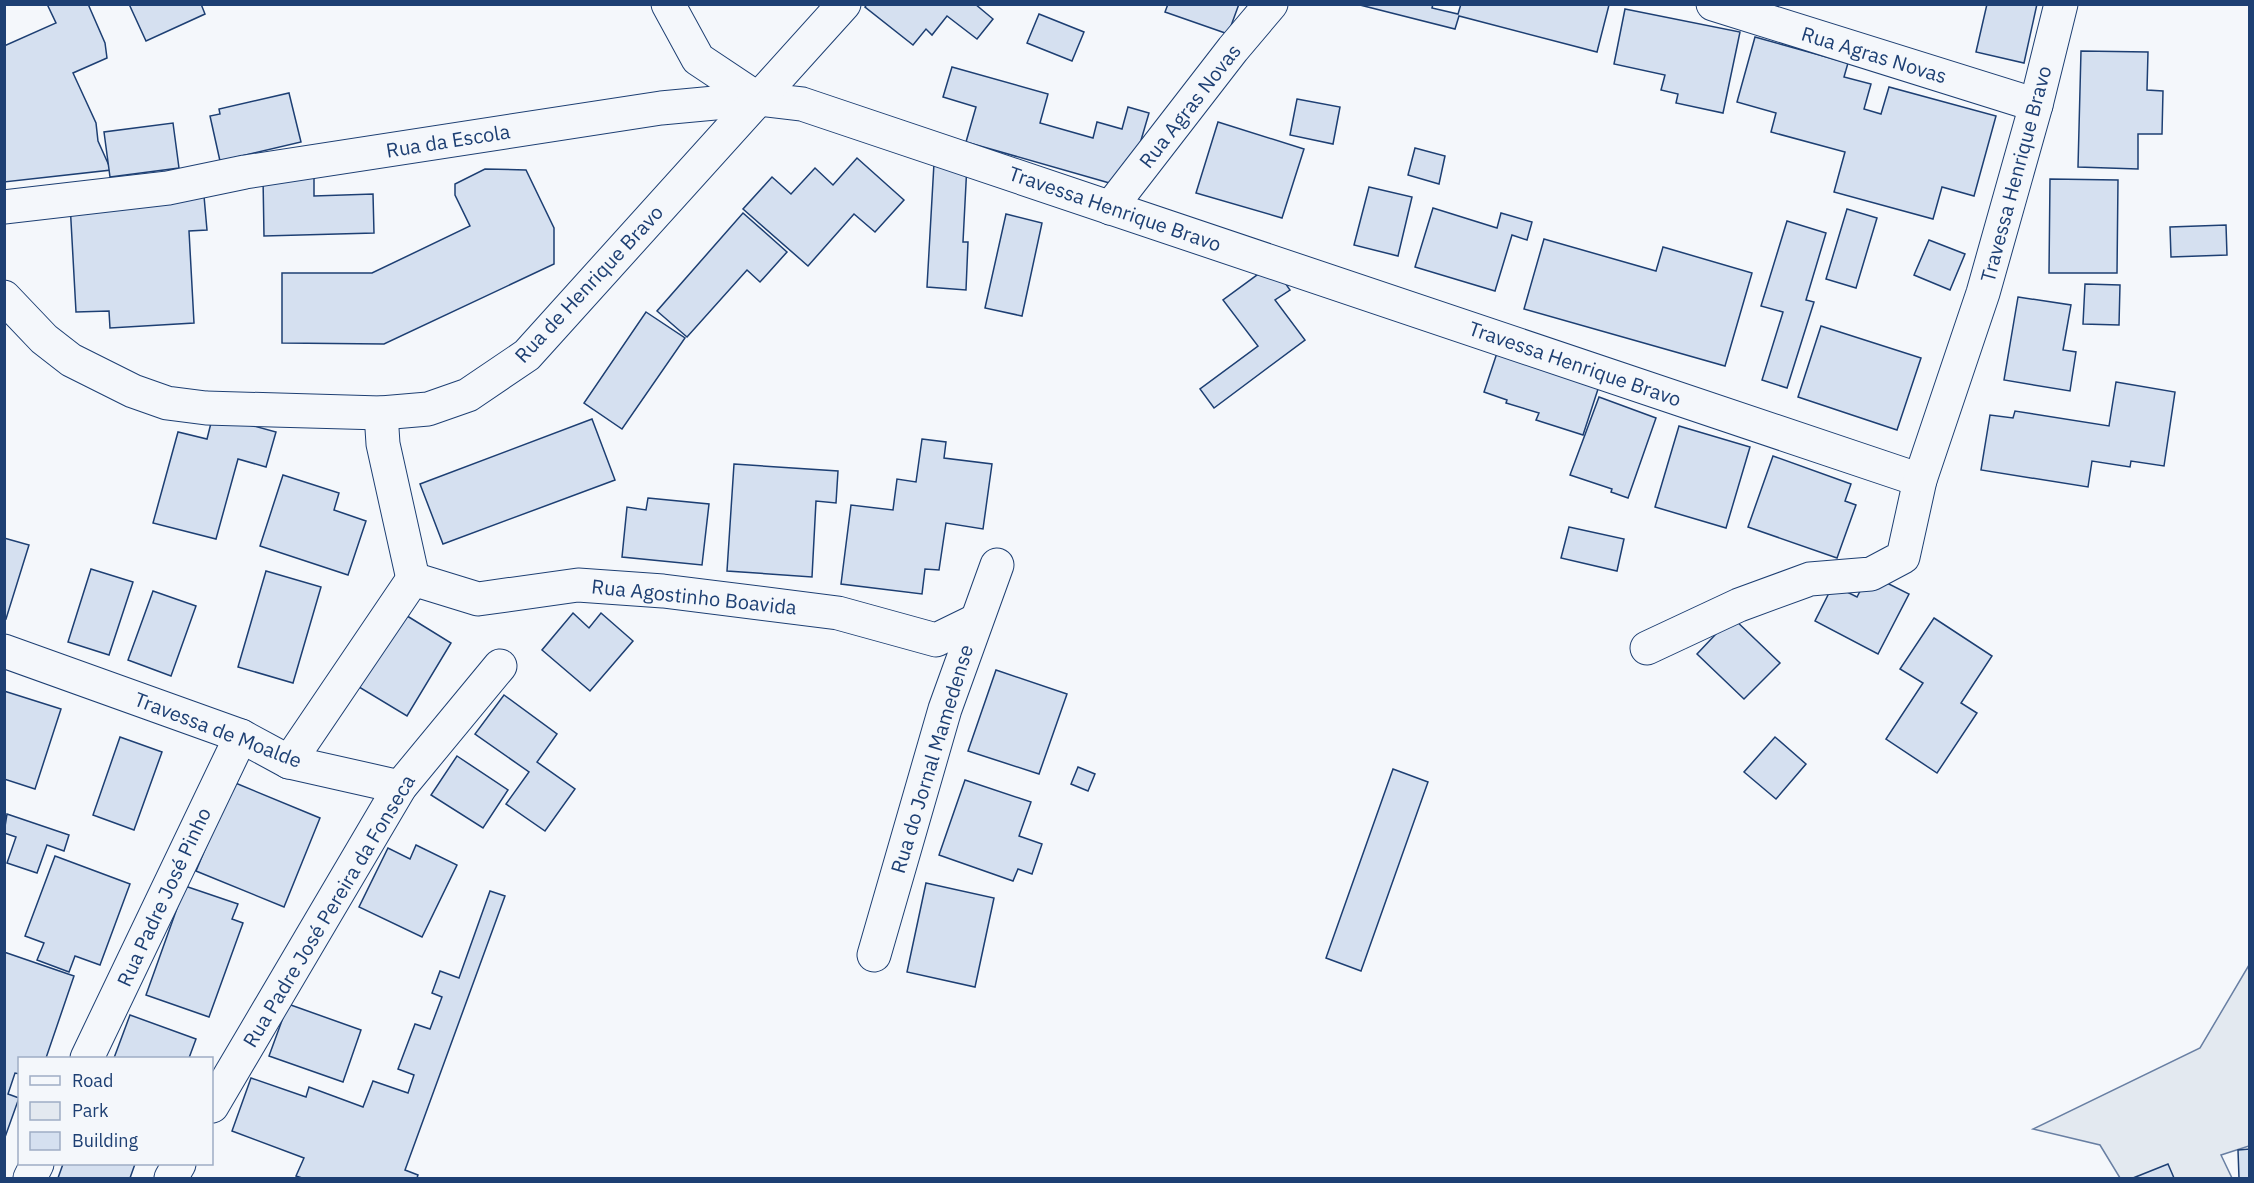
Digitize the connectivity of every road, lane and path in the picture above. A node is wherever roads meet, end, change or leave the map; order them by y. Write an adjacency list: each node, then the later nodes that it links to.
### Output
1 (668, 4): 6 (street)
2 (844, 4): 6 (street, Rua de Henrique Bravo)
3 (1271, 4): 9 (street, Rua Agras Novas)
4 (1713, 4): 7 (street, Rua Agras Novas)
5 (2061, 4): 7 (street, Travessa Henrique Bravo)
6 (758, 99): 8 (street, Rua da Escola); 9 (street, Travessa Henrique Bravo); 11 (street, Rua de Henrique Bravo)
7 (2036, 105): 12 (street, Travessa Henrique Bravo)
8 (4, 207)
9 (1110, 208): 12 (street, Travessa Henrique Bravo)
10 (4, 297): 11 (street, Rua de Henrique Bravo)
11 (381, 413): 14 (street)
12 (1920, 480): 16 (street)
13 (997, 565): 15 (street, Rua do Jornal Mamedense)
14 (413, 579): 15 (street, Rua Agostinho Boavida); 20 (street)
15 (975, 621): 22 (street, Rua do Jornal Mamedense)
16 (1647, 648)
17 (4, 651): 19 (street, Travessa de Moalde)
18 (500, 666): 21 (street, Rua Padre José Pereira da Fonseca)
19 (241, 736): 20 (street, Travessa de Moalde); 23 (street, Rua Padre José Pinho)
20 (290, 762): 21 (street, Travessa de Moalde)
21 (400, 787): 24 (street, Rua Padre José Pereira da Fonseca)
22 (874, 955)
23 (88, 1057)
24 (213, 1104)
25 (37, 1165): 27 (street)
26 (178, 1165): 28 (street)
27 (30, 1179)
28 (171, 1179)

